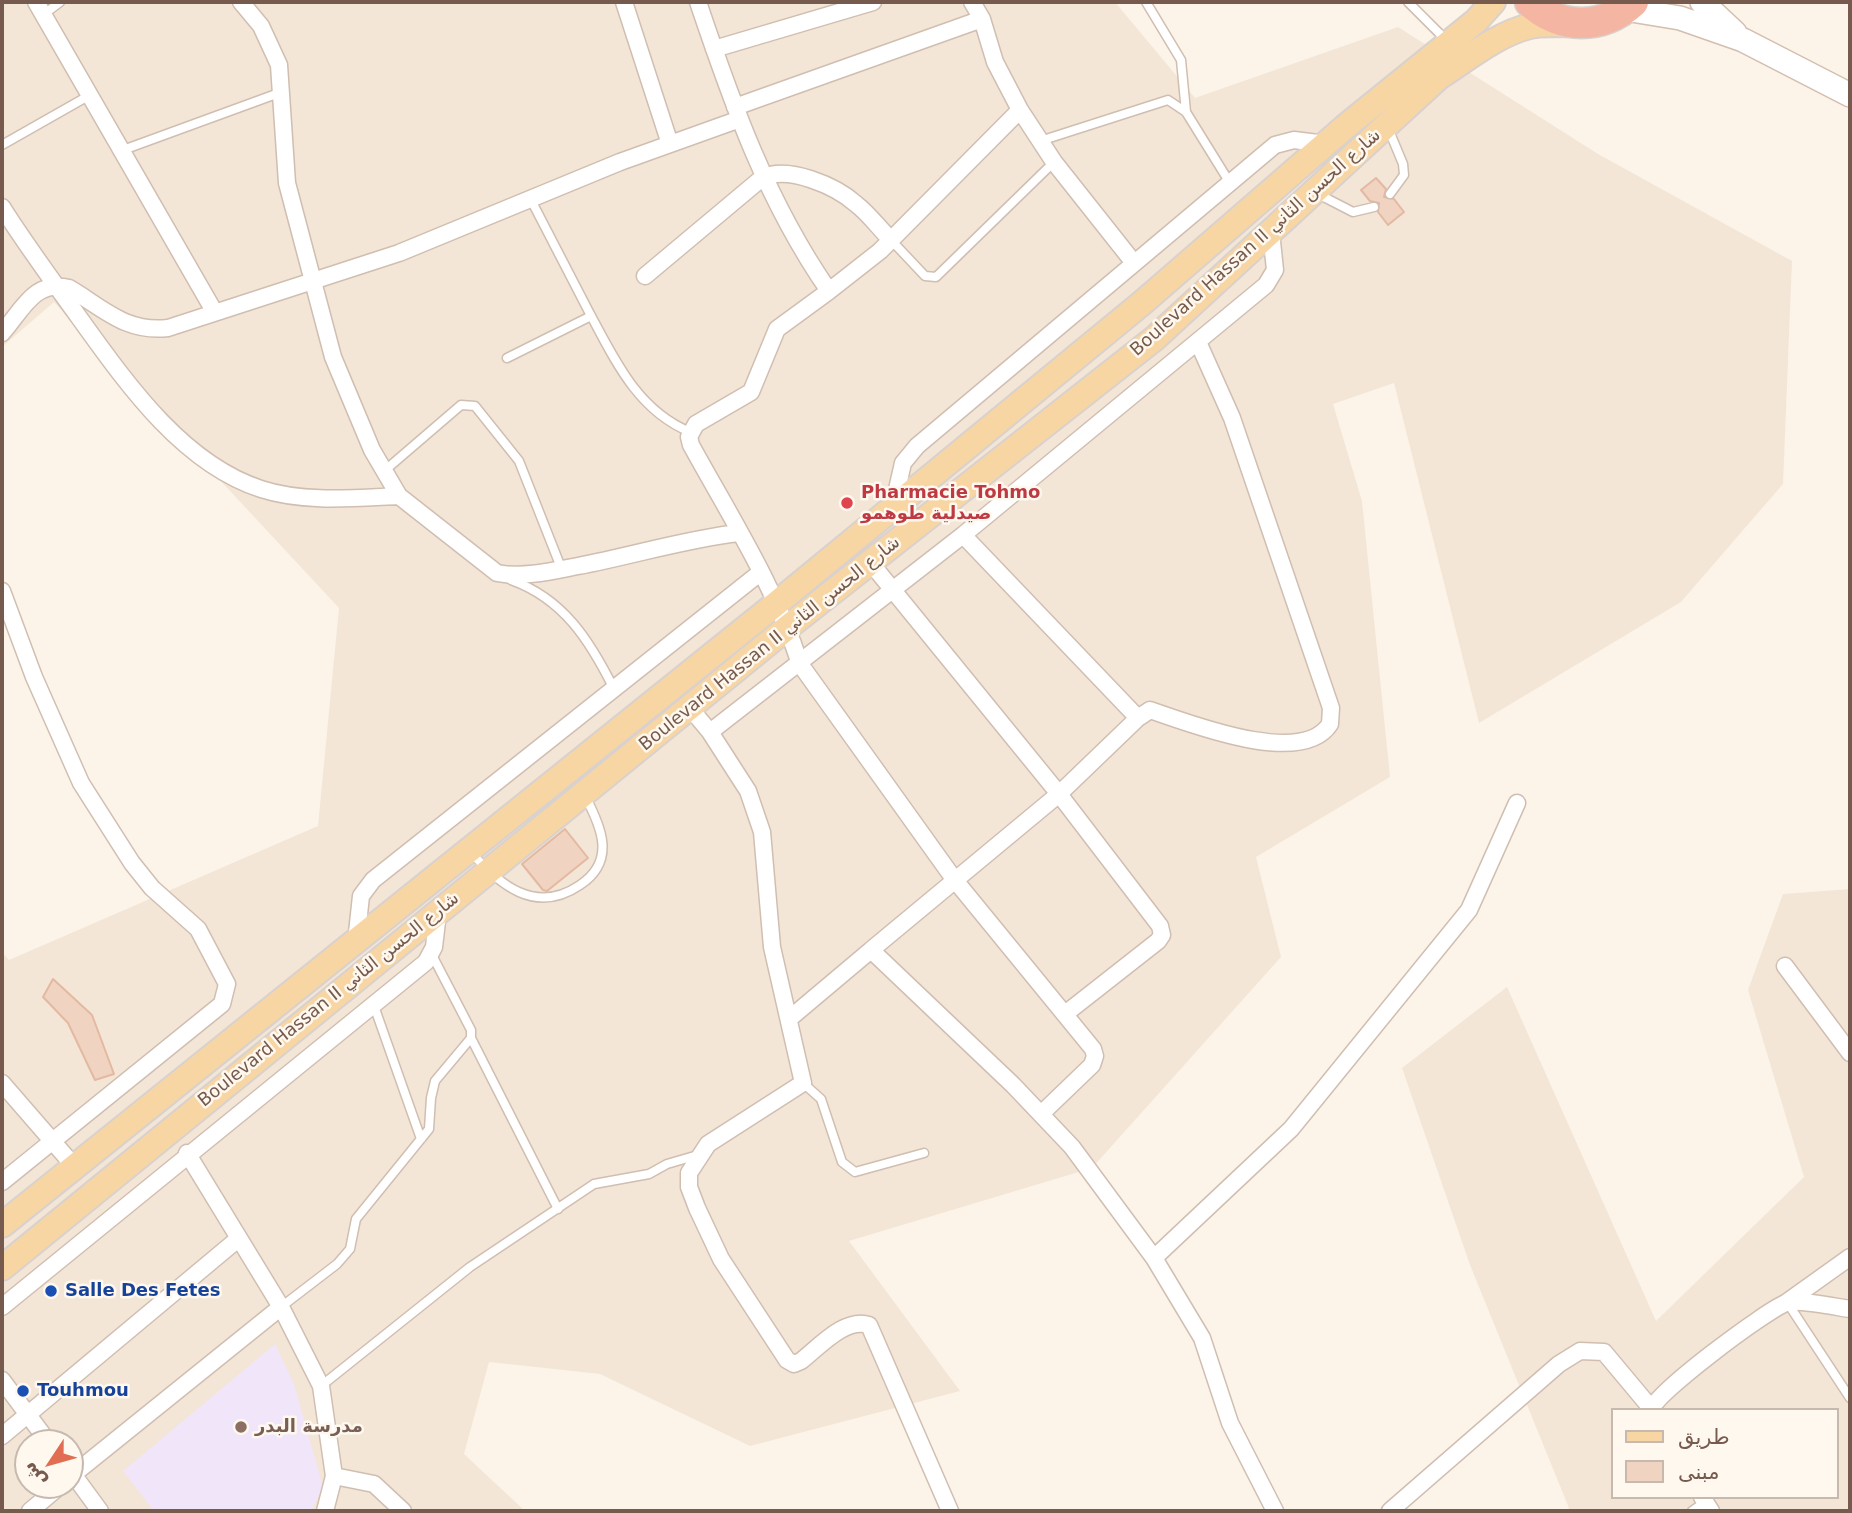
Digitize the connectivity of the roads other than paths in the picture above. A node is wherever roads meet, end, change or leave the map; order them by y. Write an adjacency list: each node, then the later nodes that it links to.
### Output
1 (60, 2): 13 (lane)
2 (241, 2): 19 (street)
3 (624, 2): 27 (street)
4 (698, 2): 18 (street)
5 (873, 2): 18 (street)
6 (972, 2): 14 (street)
7 (1146, 2): 23 (lane)
8 (1408, 2): 17 (lane)
9 (1493, 2): 17 (main road, Boulevard Hassan II شارع الحسن الثاني)
10 (1530, 2): 15 (highway)
11 (1702, 2): 16 (street)
12 (1629, 6): 15 (highway); 16 (street)
13 (40, 8): 20 (street)
14 (982, 19): 22 (street); 24 (street)
15 (1580, 24): 25 (main road, Boulevard Hassan II شارع الحسن الثاني)
16 (1743, 40): 21 (street)
17 (1449, 43): 28 (main road, Boulevard Hassan II شارع الحسن الثاني)
18 (714, 48): 24 (street)
19 (279, 93): 30 (lane); 43 (street)
20 (90, 95): 29 (lane); 30 (street)
21 (1850, 95)
22 (1020, 110): 26 (street); 40 (street)
23 (1186, 112): 26 (lane); 33 (lane)
24 (738, 113): 27 (street); 32 (street)
25 (1386, 123): 34 (main road, Boulevard Hassan II شارع الحسن الثاني); 35 (lane)
26 (1040, 141): 31 (street)
27 (670, 144): 36 (street)
28 (1326, 144): 33 (street); 54 (main road, Boulevard Hassan II شارع الحسن الثاني)
29 (2, 145)
30 (123, 150): 46 (street)
31 (1054, 162): 40 (lane); 41 (street)
32 (762, 178): 40 (street); 42 (street); 45 (street)
33 (1230, 183): 41 (street)
34 (1312, 191): 38 (lane); 39 (main road, Boulevard Hassan II شارع الحسن الثاني)
35 (1390, 194)
36 (530, 198): 43 (street); 47 (lane)
37 (2, 207): 44 (street)
38 (1374, 207)
39 (1271, 232): 49 (street); 57 (main road, Boulevard Hassan II شارع الحسن الثاني)
40 (891, 240): 45 (street)
41 (1134, 263): 54 (street)
42 (645, 276)
43 (314, 280): 46 (street); 52 (street)
44 (53, 285): 46 (street); 48 (street); 53 (street)
45 (829, 291): 51 (street)
46 (214, 311)
47 (591, 316): 50 (lane); 51 (lane)
48 (2, 334)
49 (1198, 342): 56 (street); 68 (street)
50 (507, 358)
51 (690, 432): 55 (street)
52 (383, 472): 53 (street); 58 (lane)
53 (399, 496): 60 (street)
54 (893, 507): 63 (main road, Boulevard Hassan II شارع الحسن الثاني)
55 (739, 533): 58 (street); 59 (street)
56 (963, 535): 61 (street); 68 (street)
57 (870, 562): 61 (street); 64 (main road, Boulevard Hassan II شارع الحسن الثاني)
58 (562, 570): 60 (street)
59 (761, 572): 63 (street); 66 (street)
60 (497, 573): 66 (lane)
61 (893, 590): 65 (street); 71 (street)
62 (2, 591): 90 (street)
63 (777, 603): 64 (street); 73 (main road, Boulevard Hassan II شارع الحسن الثاني)
64 (788, 627): 65 (street); 67 (main road, Boulevard Hassan II شارع الحسن الثاني)
65 (800, 664): 69 (street); 75 (street)
66 (614, 689): 77 (street)
67 (690, 708): 69 (street); 70 (main road, Boulevard Hassan II شارع الحسن الثاني)
68 (1138, 718): 71 (street)
69 (710, 733): 83 (street)
70 (584, 794): 74 (main road, Boulevard Hassan II شارع الحسن الثاني); 74 (lane)
71 (1059, 794): 75 (street); 82 (street)
72 (1517, 803): 100 (street)
73 (469, 850): 74 (lane); 77 (main road, Boulevard Hassan II شارع الحسن الثاني)
74 (488, 871): 76 (main road, Boulevard Hassan II شارع الحسن الثاني)
75 (954, 878): 78 (street); 82 (street)
76 (438, 913): 79 (street); 101 (main road, Boulevard Hassan II شارع الحسن الثاني)
77 (356, 942): 94 (main road, Boulevard Hassan II شارع الحسن الثاني)
78 (871, 950): 83 (street); 88 (street)
79 (432, 955): 81 (street); 84 (lane)
80 (1785, 966): 85 (street)
81 (373, 1003): 89 (lane); 91 (street)
82 (1065, 1014): 88 (street)
83 (789, 1019): 87 (street)
84 (471, 1038): 89 (lane); 96 (lane)
85 (1850, 1053)
86 (2, 1083): 90 (street)
87 (803, 1083): 92 (lane); 93 (street)
88 (1041, 1114): 100 (street)
89 (421, 1139): 104 (lane)
90 (52, 1142): 94 (street); 95 (street)
91 (187, 1153): 98 (street); 103 (street)
92 (924, 1153)
93 (699, 1155): 96 (lane); 122 (street)
94 (74, 1166): 97 (main road, Boulevard Hassan II شارع الحسن الثاني)
95 (2, 1182)
96 (558, 1209): 107 (lane)
97 (2, 1225)
98 (238, 1240): 104 (street); 111 (street)
99 (1850, 1257): 102 (street)
100 (1154, 1258): 123 (street)
101 (2, 1268)
102 (1787, 1302): 105 (street); 108 (lane); 110 (street)
103 (2, 1307)
104 (281, 1307): 107 (street); 114 (street)
105 (1850, 1308)
106 (2, 1380): 111 (street)
107 (321, 1386): 115 (street)
108 (1850, 1398)
109 (1649, 1408): 124 (street)
110 (1651, 1408)
111 (29, 1415): 112 (street); 113 (street)
112 (39, 1429)
113 (2, 1436)
114 (84, 1464)
115 (334, 1476): 120 (street); 121 (street)
116 (84, 1494): 119 (street)
117 (43, 1499): 118 (street)
118 (30, 1511)
119 (100, 1511)
120 (325, 1511)
121 (403, 1511)
122 (950, 1511)
123 (1275, 1511)
124 (1390, 1511)

